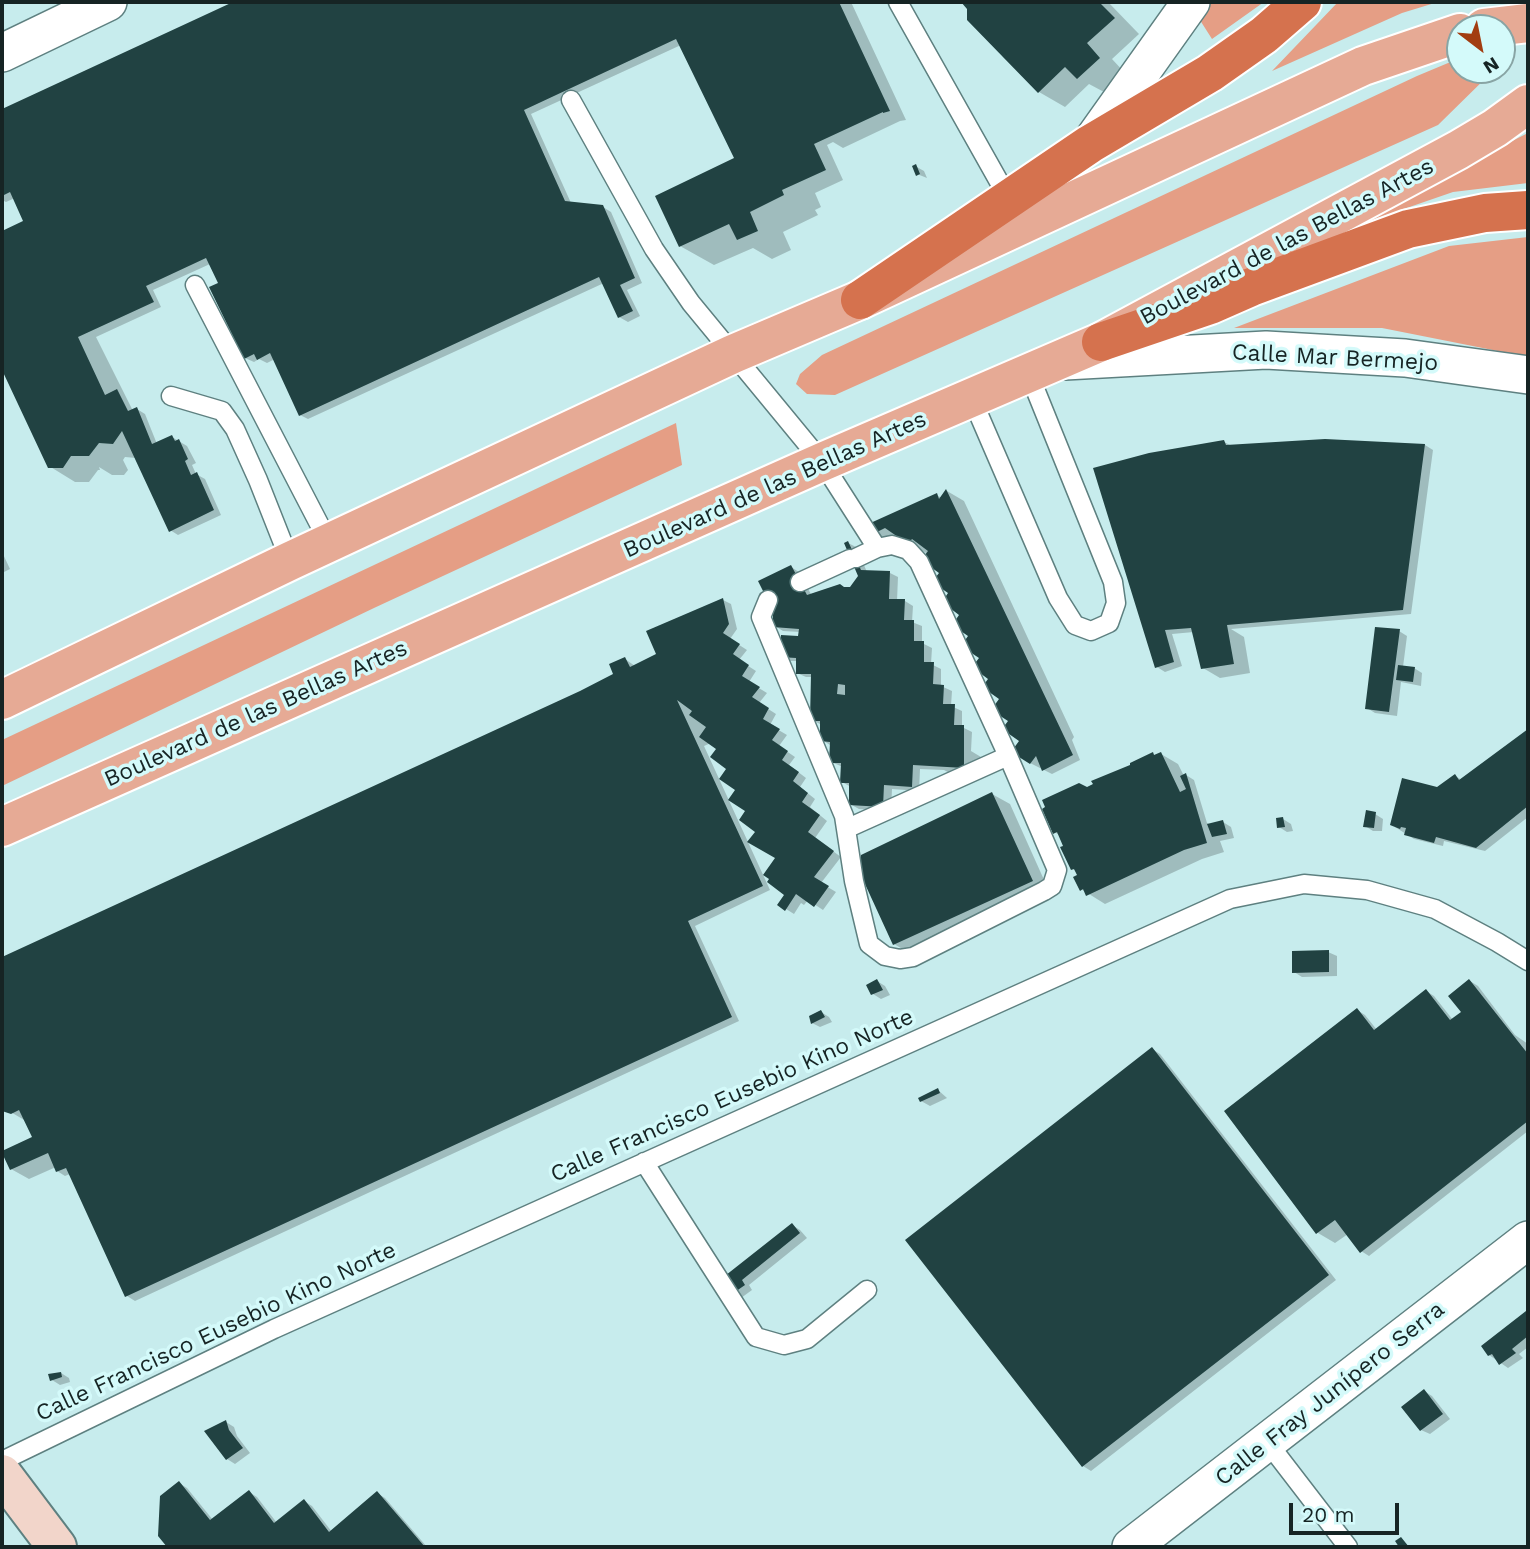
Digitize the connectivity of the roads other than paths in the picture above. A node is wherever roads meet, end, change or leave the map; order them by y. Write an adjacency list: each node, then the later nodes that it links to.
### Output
1 (108, 2): 6 (street)
2 (898, 2): 10 (lane)
3 (1191, 2): 9 (street)
4 (1302, 2): 9 (highway)
5 (1446, 38): 10 (main road)
6 (2, 53)
7 (571, 100): 15 (lane)
8 (1528, 104): 14 (main road, Boulevard de las Bellas Artes)
9 (1090, 144): 10 (highway)
10 (1016, 211): 13 (highway)
11 (1528, 211): 14 (highway)
12 (195, 285): 21 (lane)
13 (860, 300): 15 (main road)
14 (1101, 342): 16 (main road, Boulevard de las Bellas Artes)
15 (733, 354): 20 (lane); 21 (main road)
16 (1043, 368): 17 (street, Calle Mar Bermejo); 19 (main road, Boulevard de las Bellas Artes); 19 (lane)
17 (1528, 374)
18 (171, 396): 23 (lane)
19 (972, 399): 20 (main road, Boulevard de las Bellas Artes)
20 (822, 462): 22 (lane); 28 (main road, Boulevard de las Bellas Artes)
21 (329, 543): 23 (main road)
22 (877, 548): 24 (lane); 27 (lane)
23 (290, 561): 26 (main road)
24 (800, 582)
25 (768, 600): 29 (lane)
26 (2, 700)
27 (1008, 756): 29 (lane); 29 (lane)
28 (2, 827)
29 (848, 828)
30 (1528, 961): 31 (lane, Calle Francisco Eusebio Kino Norte)
31 (644, 1162): 33 (lane); 35 (lane, Calle Francisco Eusebio Kino Norte)
32 (1528, 1240): 34 (street, Calle Fray Junípero Serra)
33 (867, 1290)
34 (1268, 1443): 38 (street, Calle Fray Junípero Serra); 39 (lane)
35 (2, 1461)
36 (2, 1474): 37 (street)
37 (57, 1547)
38 (1131, 1547)
39 (1348, 1547)

